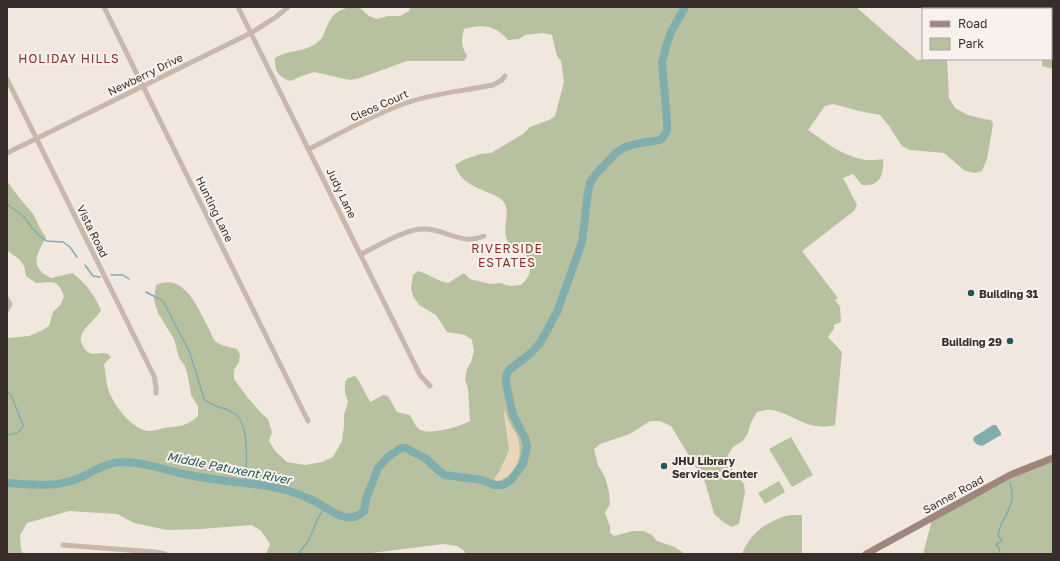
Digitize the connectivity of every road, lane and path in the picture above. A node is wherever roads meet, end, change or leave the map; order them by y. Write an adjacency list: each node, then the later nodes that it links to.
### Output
1 (104, 7): 7 (street, Hunting Lane)
2 (238, 7): 4 (street, Judy Lane)
3 (288, 7): 4 (street, Newberry Drive)
4 (251, 33): 7 (street, Newberry Drive); 9 (street, Judy Lane)
5 (505, 76): 9 (street, Cleos Court)
6 (7, 79): 8 (street, Vista Road)
7 (144, 86): 8 (street, Newberry Drive); 17 (street, Hunting Lane)
8 (36, 139): 10 (street, Newberry Drive); 16 (street, Vista Road)
9 (309, 149): 12 (street, Judy Lane)
10 (7, 153)
11 (484, 236): 12 (street)
12 (361, 254): 15 (street, Judy Lane)
13 (7, 299): 14 (street)
14 (7, 310)
15 (430, 386)
16 (156, 393)
17 (308, 421)
18 (1053, 458): 21 (main road, Sanner Road)
19 (63, 545): 20 (street)
20 (165, 554)
21 (866, 554)

